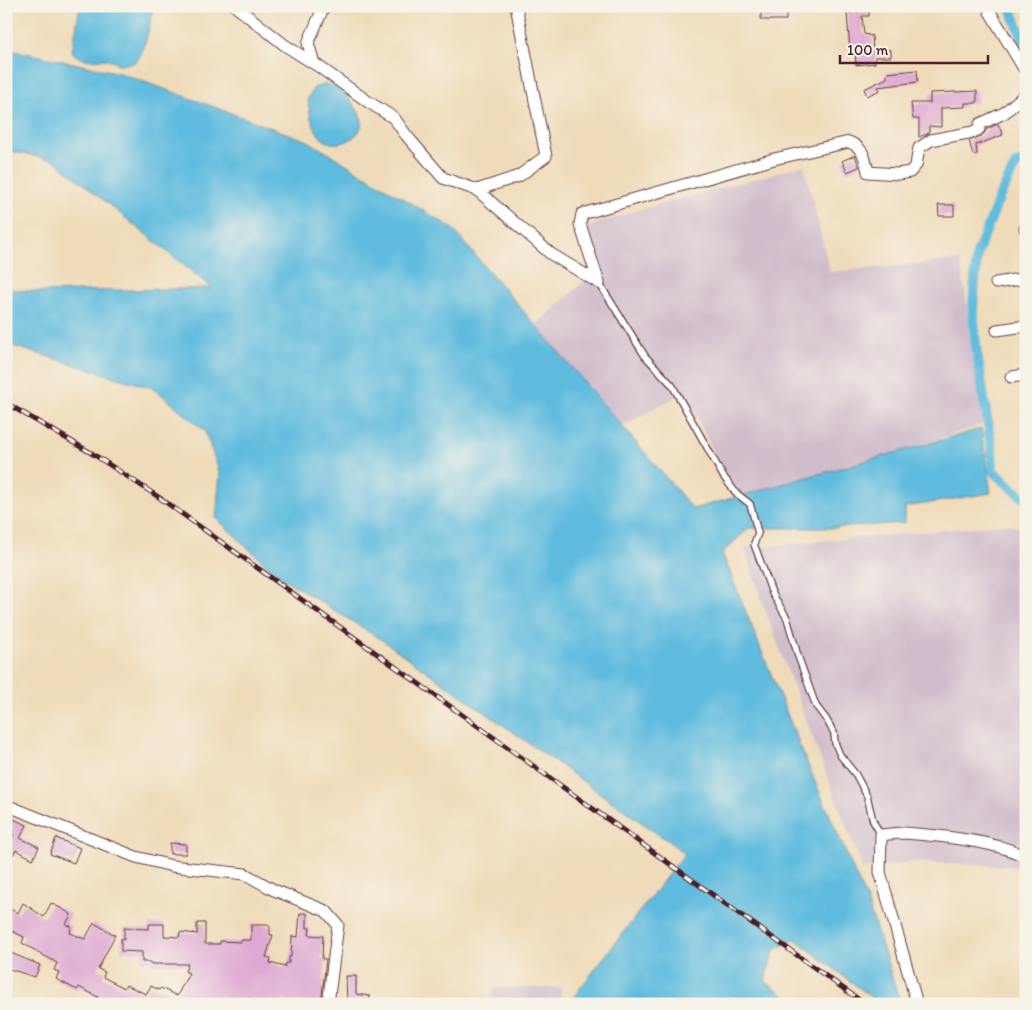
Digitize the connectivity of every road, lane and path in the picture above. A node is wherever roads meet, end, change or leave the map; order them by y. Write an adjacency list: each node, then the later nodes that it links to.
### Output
1 (235, 6): 5 (street)
2 (324, 6): 5 (street)
3 (516, 6): 8 (street)
4 (988, 6): 6 (street)
5 (314, 63): 8 (street)
6 (1026, 72)
7 (1026, 94): 10 (street)
8 (477, 190): 10 (street)
9 (1026, 278): 11 (street)
10 (599, 283): 17 (lane)
11 (996, 283)
12 (1026, 326): 13 (street)
13 (997, 330)
14 (1026, 376): 15 (street)
15 (1011, 377)
16 (6, 806): 19 (street)
17 (882, 835): 18 (street); 20 (street)
18 (1026, 858)
19 (328, 1004)
20 (917, 1004)

